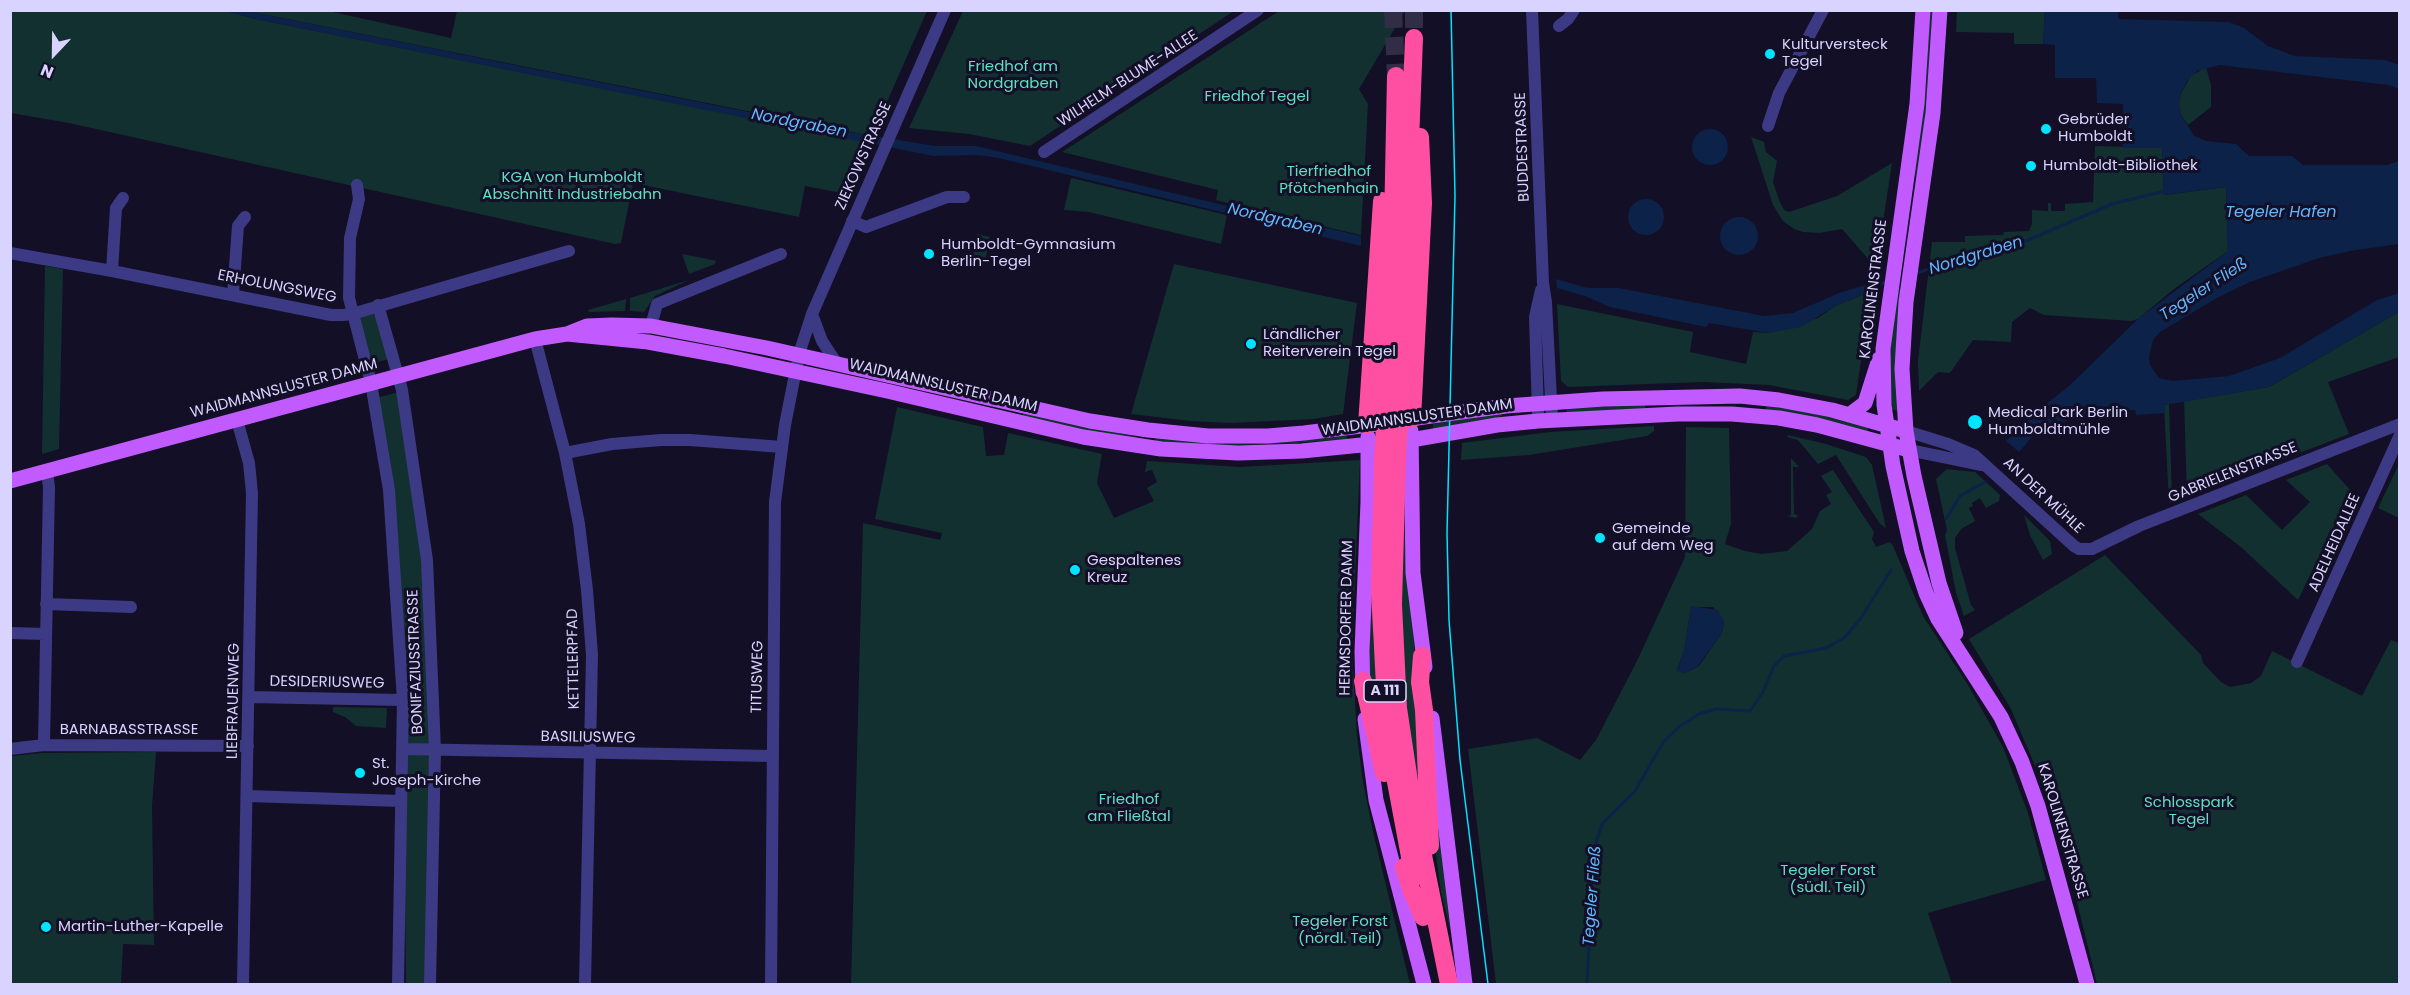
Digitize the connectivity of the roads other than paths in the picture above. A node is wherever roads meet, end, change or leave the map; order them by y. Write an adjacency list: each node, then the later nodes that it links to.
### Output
1 (945, 10): 18 (street, ZIEKOWSTRASSE)
2 (1258, 10): 13 (street, WILHELM-BLUME-ALLEE)
3 (1532, 10): 38 (street, BUDDESTRASSE)
4 (1574, 10): 8 (street)
5 (1823, 10): 12 (street)
6 (1923, 10): 31 (main road, KAROLINENSTRASSE)
7 (1940, 10): 46 (main road, KAROLINENSTRASSE)
8 (1559, 26)
9 (1414, 38): 10 (highway, A 111)
10 (1404, 76): 11 (highway, A 111); 37 (highway, A 111); 40 (highway)
11 (1395, 101): 37 (highway, A 111); 44 (highway)
12 (1768, 126)
13 (1044, 152)
14 (357, 185): 25 (street, BONIFAZIUSSTRASSE)
15 (964, 197): 18 (street)
16 (123, 198): 22 (street)
17 (245, 217): 23 (street)
18 (852, 221): 26 (street, ZIEKOWSTRASSE)
19 (569, 251): 24 (street, ERHOLUNGSWEG)
20 (10, 253): 22 (street, ERHOLUNGSWEG)
21 (781, 254): 27 (street)
22 (112, 271): 23 (street, ERHOLUNGSWEG)
23 (233, 294): 25 (street, ERHOLUNGSWEG)
24 (378, 306): 25 (street, ERHOLUNGSWEG); 35 (street, BONIFAZIUSSTRASSE)
25 (352, 314): 36 (street, BONIFAZIUSSTRASSE)
26 (812, 314): 32 (street, ZIEKOWSTRASSE); 33 (street)
27 (651, 326): 28 (main road, WAIDMANNSLUSTER DAMM); 30 (main road); 32 (main road, WAIDMANNSLUSTER DAMM)
28 (567, 334): 29 (main road, WAIDMANNSLUSTER DAMM); 30 (main road, WAIDMANNSLUSTER DAMM)
29 (535, 339): 35 (main road, WAIDMANNSLUSTER DAMM); 53 (street, KETTELERPFAD)
30 (648, 342): 34 (main road, WAIDMANNSLUSTER DAMM)
31 (1883, 349): 39 (main road); 45 (main road, KAROLINENSTRASSE)
32 (799, 354): 33 (main road, WAIDMANNSLUSTER DAMM); 34 (street, ZIEKOWSTRASSE)
33 (836, 362): 44 (main road, WAIDMANNSLUSTER DAMM)
34 (795, 371): 49 (main road, WAIDMANNSLUSTER DAMM); 51 (street, TITUSWEG)
35 (398, 376): 36 (main road, WAIDMANNSLUSTER DAMM); 73 (street, BONIFAZIUSSTRASSE)
36 (371, 383): 41 (main road, WAIDMANNSLUSTER DAMM); 68 (street, BONIFAZIUSSTRASSE)
37 (1393, 403): 54 (highway, A 111, bridge)
38 (1544, 403): 39 (main road, WAIDMANNSLUSTER DAMM); 40 (main road, WAIDMANNSLUSTER DAMM); 42 (street, BUDDESTRASSE)
39 (1849, 415): 45 (main road, WAIDMANNSLUSTER DAMM)
40 (1412, 419): 44 (main road, WAIDMANNSLUSTER DAMM); 48 (main road)
41 (237, 420): 56 (main road, WAIDMANNSLUSTER DAMM); 67 (street, LIEBFRAUENWEG)
42 (1545, 420): 48 (main road, WAIDMANNSLUSTER DAMM); 50 (main road, WAIDMANNSLUSTER DAMM)
43 (2400, 424): 58 (street, GABRIELENSTRASSE)
44 (1367, 425): 49 (main road, HERMSDORFER DAMM)
45 (1888, 426): 46 (main road, WAIDMANNSLUSTER DAMM); 50 (main road, KAROLINENSTRASSE)
46 (1906, 431): 52 (main road, KAROLINENSTRASSE); 55 (street, AN DER MÜHLE)
47 (2400, 435): 64 (street, ADELHEIDALLEE)
48 (1411, 440): 49 (main road, WAIDMANNSLUSTER DAMM); 63 (main road)
49 (1368, 445): 65 (main road, HERMSDORFER DAMM)
50 (1890, 445): 52 (main road, WAIDMANNSLUSTER DAMM); 66 (main road, KAROLINENSTRASSE)
51 (782, 447): 53 (street); 75 (street, TITUSWEG)
52 (1909, 450): 55 (street, AN DER MÜHLE); 66 (main road, KAROLINENSTRASSE)
53 (566, 453): 74 (street, KETTELERPFAD)
54 (1390, 461): 78 (highway, A 111); 86 (highway, A 111)
55 (1987, 465): 58 (street, AN DER MÜHLE)
56 (47, 472): 57 (main road, WAIDMANNSLUSTER DAMM); 59 (street)
57 (10, 481)
58 (2079, 549)
59 (46, 604): 60 (street); 62 (street)
60 (131, 607)
61 (10, 633): 62 (street)
62 (46, 634): 69 (street)
63 (1422, 656): 86 (highway); 87 (main road)
64 (2297, 662)
65 (1363, 681): 78 (highway); 84 (main road, HERMSDORFER DAMM)
66 (1987, 694): 88 (main road, KAROLINENSTRASSE)
67 (249, 697): 68 (street, DESIDERIUSWEG); 70 (street, LIEBFRAUENWEG)
68 (404, 700): 72 (street, BONIFAZIUSSTRASSE)
69 (44, 745): 70 (street, BARNABASSTRASSE); 71 (street, BARNABASSTRASSE)
70 (248, 746): 76 (street, LIEBFRAUENWEG)
71 (10, 748)
72 (404, 749): 73 (street, BASILIUSWEG); 77 (street, BONIFAZIUSSTRASSE)
73 (435, 750): 74 (street, BASILIUSWEG); 81 (street, BONIFAZIUSSTRASSE)
74 (590, 753): 75 (street, BASILIUSWEG); 82 (street, KETTELERPFAD)
75 (772, 756): 83 (street, TITUSWEG)
76 (247, 796): 77 (street); 79 (street, LIEBFRAUENWEG)
77 (401, 801): 80 (street, BONIFAZIUSSTRASSE)
78 (1423, 917): 85 (highway, A 111)
79 (243, 984)
80 (398, 984)
81 (430, 984)
82 (585, 984)
83 (771, 984)
84 (1424, 984)
85 (1437, 984)
86 (1450, 984)
87 (1465, 984)
88 (2088, 984)

